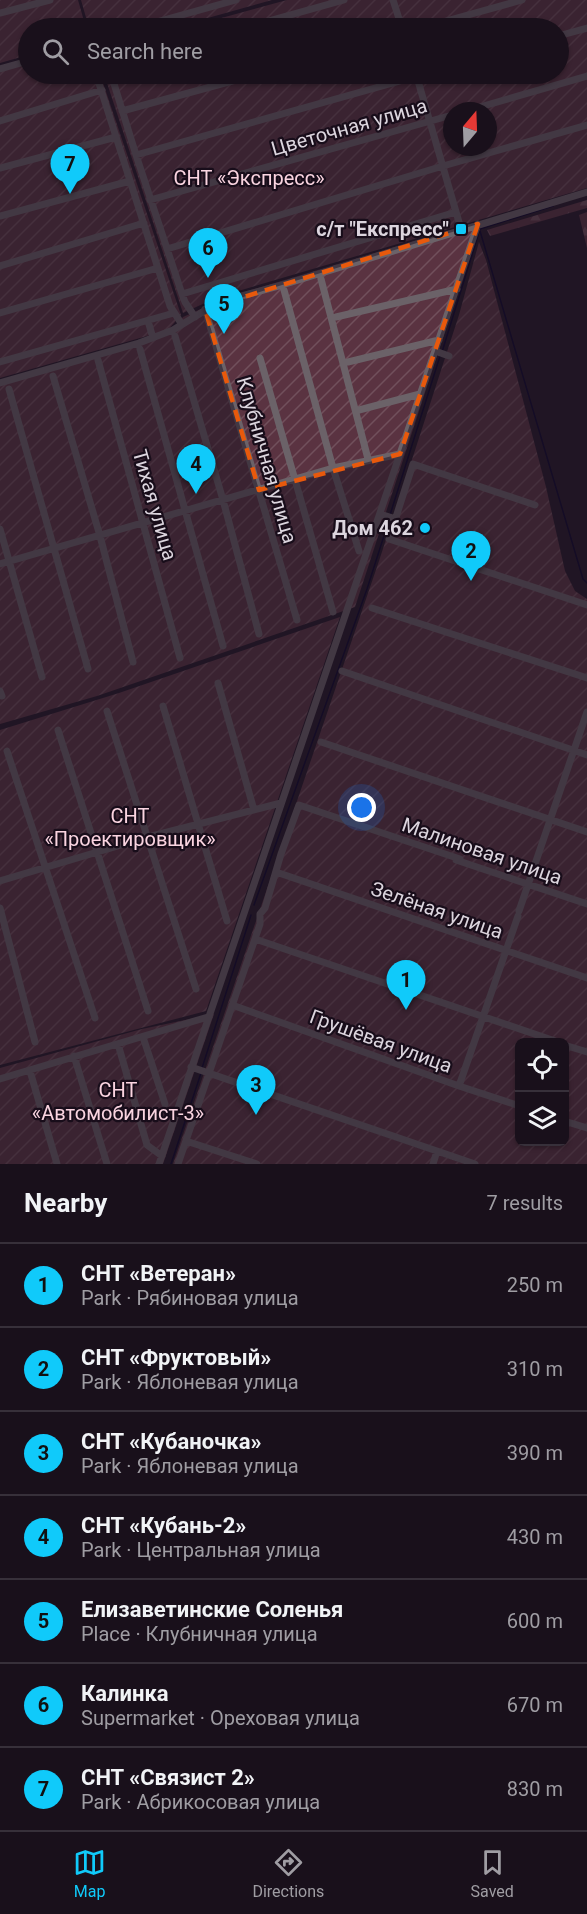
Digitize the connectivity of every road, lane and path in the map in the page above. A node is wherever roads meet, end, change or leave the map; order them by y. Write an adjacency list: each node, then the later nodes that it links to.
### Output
1 (50, 0): 6 (street)
2 (234, 0): 7 (street)
3 (344, 0): 8 (street)
4 (393, 0): 9 (street)
5 (522, 0): 10 (street)
6 (0, 13)
7 (170, 18)
8 (280, 18)
9 (399, 18)
10 (457, 18)
11 (587, 28): 12 (street)
12 (569, 33)
13 (18, 64): 14 (street)
14 (0, 69)
15 (587, 76): 16 (street)
16 (569, 81)
17 (100, 84): 23 (street)
18 (114, 84): 25 (street)
19 (221, 84): 25 (street)
20 (384, 84): 31 (street)
21 (419, 84): 28 (street)
22 (559, 84): 24 (street)
23 (102, 90): 27 (street); 30 (street)
24 (497, 102)
25 (122, 111): 31 (street)
26 (443, 117): 28 (street, Цветочная улица)
27 (0, 121)
28 (430, 121): 32 (street); 36 (street, Цветочная улица)
29 (587, 125): 32 (street)
30 (116, 136): 33 (street); 34 (street)
31 (136, 155): 36 (street)
32 (443, 166): 37 (street); 42 (street)
33 (0, 168)
34 (130, 181): 38 (street); 39 (street)
35 (587, 192): 40 (street)
36 (150, 200): 42 (street)
37 (456, 212): 41 (street); 48 (street)
38 (0, 216)
39 (144, 223): 43 (street); 44 (street)
40 (478, 225): 41 (street); 46 (street)
41 (461, 229): 49 (street)
42 (167, 249): 48 (street)
43 (0, 266)
44 (158, 268): 50 (street); 51 (street)
45 (321, 279): 70 (street)
46 (457, 289): 53 (street); 58 (street)
47 (284, 290): 71 (street)
48 (182, 294): 52 (street)
49 (205, 309): 52 (street); 73 (street, Клубничная улица)
50 (0, 313)
51 (174, 313): 54 (street); 55 (street)
52 (195, 316): 55 (street)
53 (336, 317)
54 (148, 321): 57 (street); 62 (street)
55 (181, 323): 57 (street)
56 (175, 336): 74 (street)
57 (153, 338): 65 (street)
58 (439, 340): 63 (street); 67 (street)
59 (140, 349): 76 (street)
60 (260, 358): 72 (street)
61 (98, 360): 79 (street, Тихая улица)
62 (0, 362)
63 (348, 362)
64 (53, 376): 81 (street)
65 (0, 383)
66 (9, 389): 82 (street)
67 (420, 394): 68 (street); 69 (street)
68 (359, 410)
69 (400, 454): 70 (street); 77 (street)
70 (368, 459): 71 (street)
71 (333, 468): 72 (street); 83 (street)
72 (296, 480): 73 (street); 88 (street)
73 (259, 490): 74 (street); 89 (street, Клубничная улица)
74 (223, 501): 76 (street); 90 (street)
75 (535, 505): 78 (street)
76 (186, 510): 79 (street); 91 (street)
77 (380, 514): 78 (street); 107 (street)
78 (392, 518): 86 (street)
79 (143, 524): 81 (street); 92 (street, Тихая улица)
80 (0, 529): 84 (street)
81 (100, 536): 82 (street); 93 (street)
82 (55, 548): 84 (street); 94 (street)
83 (358, 551)
84 (10, 561): 85 (street); 96 (street)
85 (0, 564)
86 (587, 605)
87 (372, 608): 97 (street)
88 (333, 612)
89 (297, 620)
90 (259, 634)
91 (223, 646)
92 (180, 658)
93 (133, 662)
94 (88, 669)
95 (342, 671): 105 (street)
96 (42, 677)
97 (587, 678)
98 (218, 683): 109 (street)
99 (163, 706): 111 (street)
100 (107, 711): 113 (street)
101 (587, 712): 105 (street)
102 (58, 730): 114 (street)
103 (321, 742): 110 (street)
104 (7, 751): 116 (street)
105 (573, 751): 106 (street); 110 (street)
106 (587, 755)
107 (281, 802): 109 (street); 121 (street)
108 (298, 805): 115 (street); 118 (street); 120 (street, Малиновая улица)
109 (254, 810): 111 (street)
110 (550, 819): 112 (street); 120 (street)
111 (199, 824): 113 (street); 125 (street)
112 (587, 832)
113 (148, 837): 114 (street); 129 (street)
114 (96, 852): 116 (street); 131 (street)
115 (460, 859)
116 (45, 868): 119 (street); 134 (street)
117 (493, 870): 120 (street)
118 (276, 872): 124 (street); 127 (street, Зелёная улица)
119 (0, 881)
120 (528, 883): 122 (street); 127 (street)
121 (249, 896): 124 (street); 132 (street)
122 (587, 903)
123 (0, 908): 137 (street)
124 (260, 914): 126 (street)
125 (227, 921)
126 (255, 939): 130 (street); 133 (street)
127 (506, 950): 128 (street, Зелёная улица); 133 (street)
128 (587, 978)
129 (196, 989)
130 (231, 1005): 144 (street); 146 (street, Грушёвая улица)
131 (148, 1011)
132 (208, 1017): 135 (street); 142 (street)
133 (482, 1017): 136 (street); 146 (street)
134 (94, 1018)
135 (144, 1037): 138 (street); 147 (street)
136 (546, 1038)
137 (35, 1042)
138 (118, 1044): 141 (street); 153 (street)
139 (569, 1047): 140 (street)
140 (587, 1052)
141 (74, 1056): 143 (street); 155 (street)
142 (191, 1067): 144 (street); 153 (street)
143 (30, 1071): 145 (street); 154 (street)
144 (209, 1073): 151 (street); 152 (street)
145 (0, 1079)
146 (459, 1086): 148 (street, Грушёвая улица)
147 (165, 1104)
148 (515, 1105)
149 (569, 1123): 150 (street)
150 (587, 1128)
151 (186, 1141): 156 (street); 157 (street)
152 (437, 1152): 158 (street); 159 (street)
153 (160, 1160)
154 (57, 1164)
155 (106, 1164)
156 (178, 1164)
157 (256, 1164)
158 (433, 1164)
159 (475, 1164)

